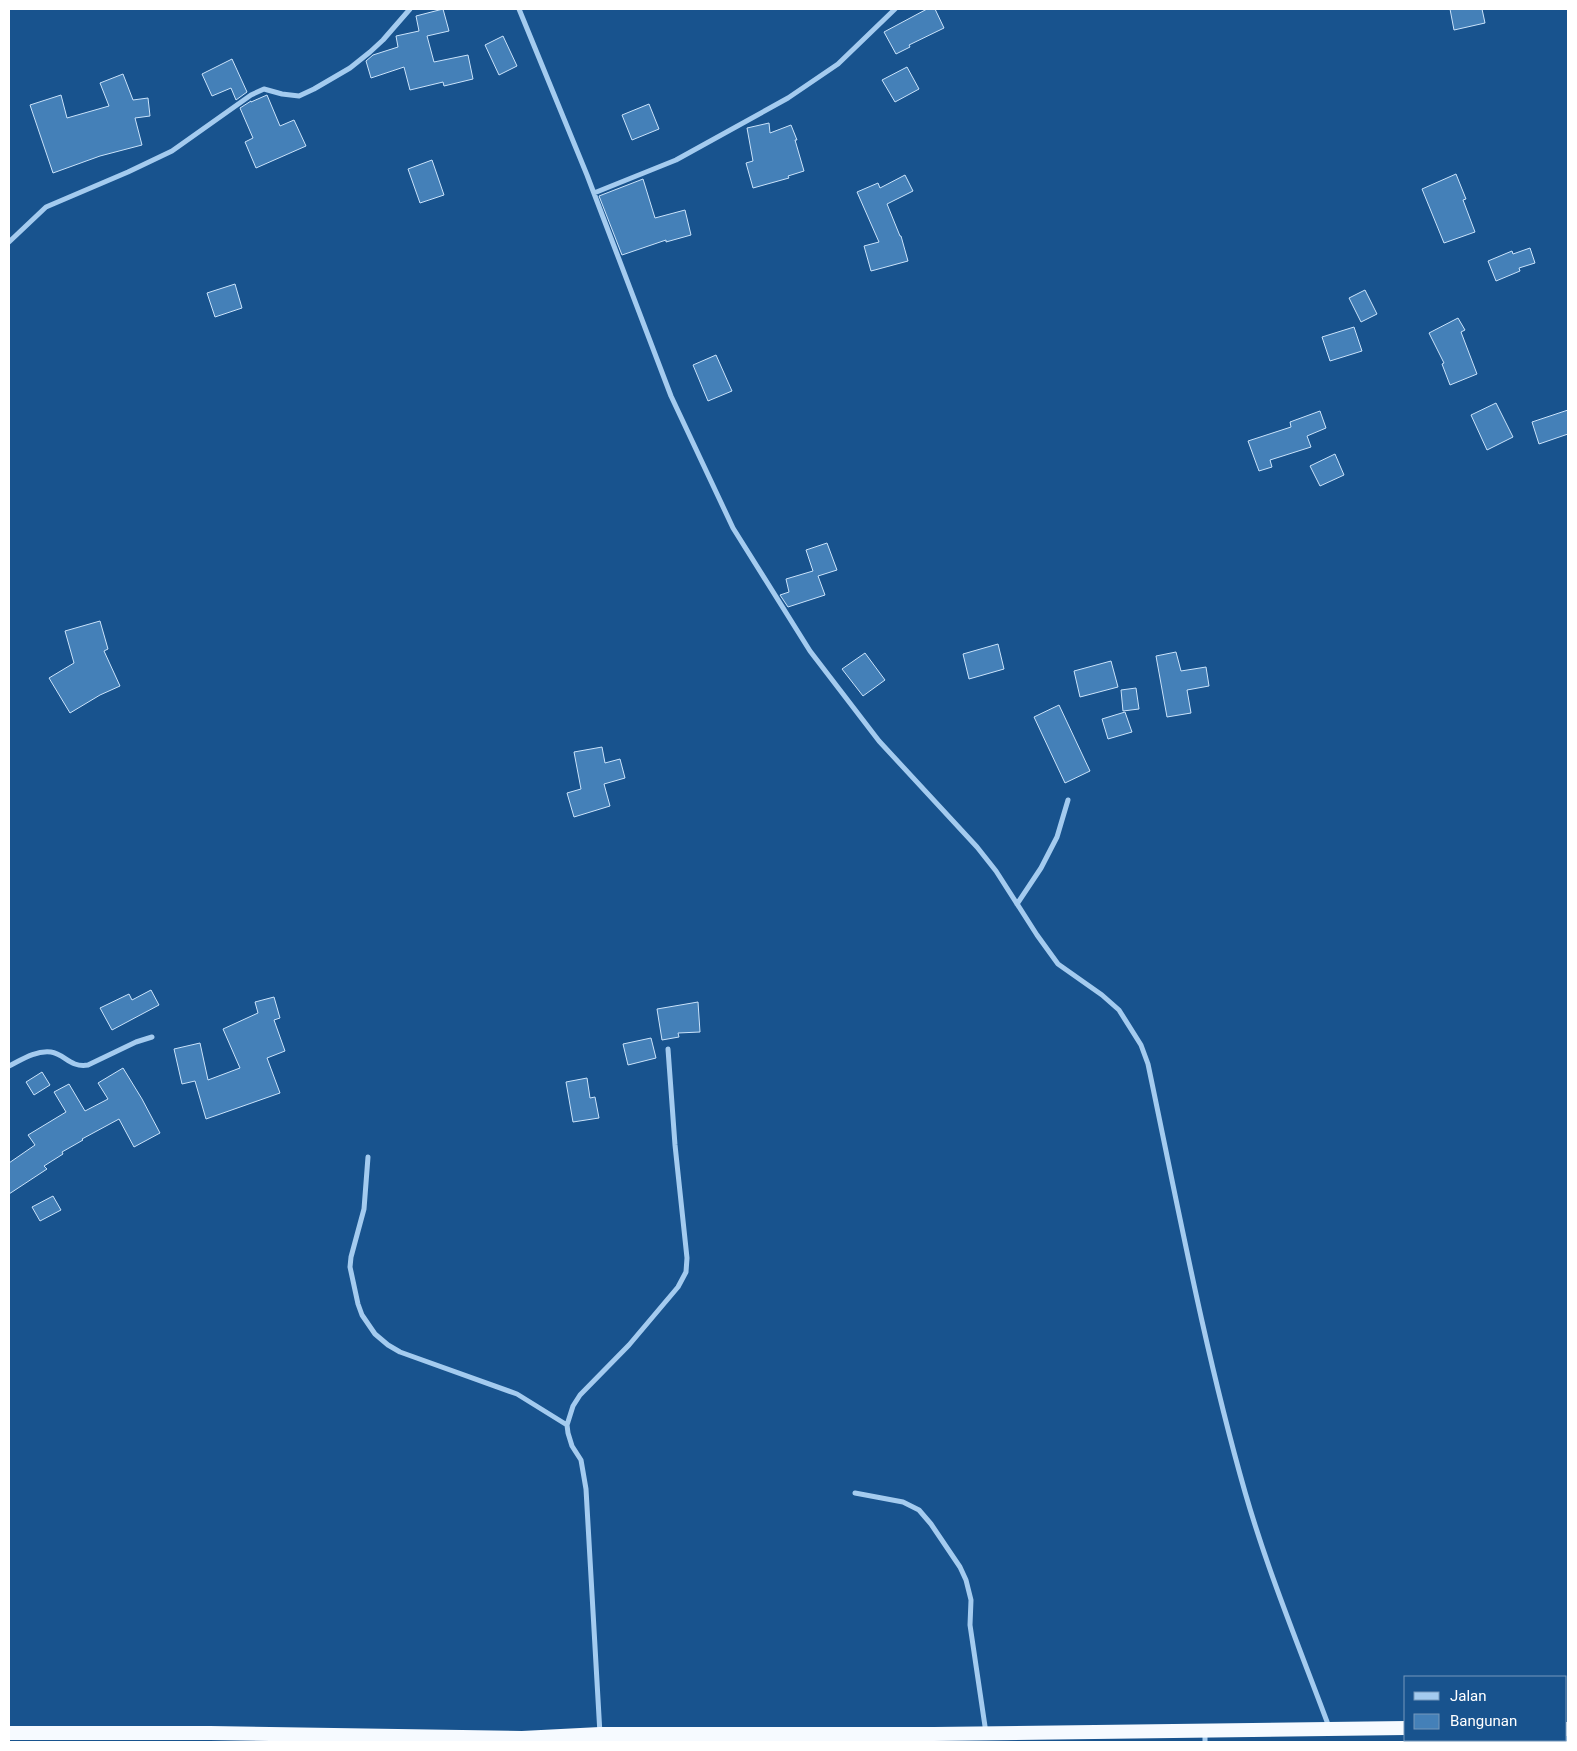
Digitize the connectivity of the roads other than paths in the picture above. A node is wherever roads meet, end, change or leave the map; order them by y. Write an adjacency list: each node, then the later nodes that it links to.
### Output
1 (410, 9): 5 (street)
2 (519, 9): 4 (street)
3 (895, 9): 4 (street)
4 (594, 194): 7 (street)
5 (9, 242)
6 (1068, 800): 7 (street)
7 (1017, 904): 15 (street)
8 (152, 1037): 10 (street)
9 (668, 1049): 12 (street)
10 (9, 1066)
11 (368, 1157): 12 (street)
12 (567, 1425): 18 (street)
13 (855, 1492): 17 (street)
14 (1404, 1728): 15 (highway)
15 (1329, 1729): 19 (highway)
16 (9, 1733): 20 (highway)
17 (986, 1733): 18 (highway); 19 (highway)
18 (600, 1734): 21 (highway)
19 (1205, 1736)
20 (210, 1738): 21 (highway)
21 (522, 1740)

